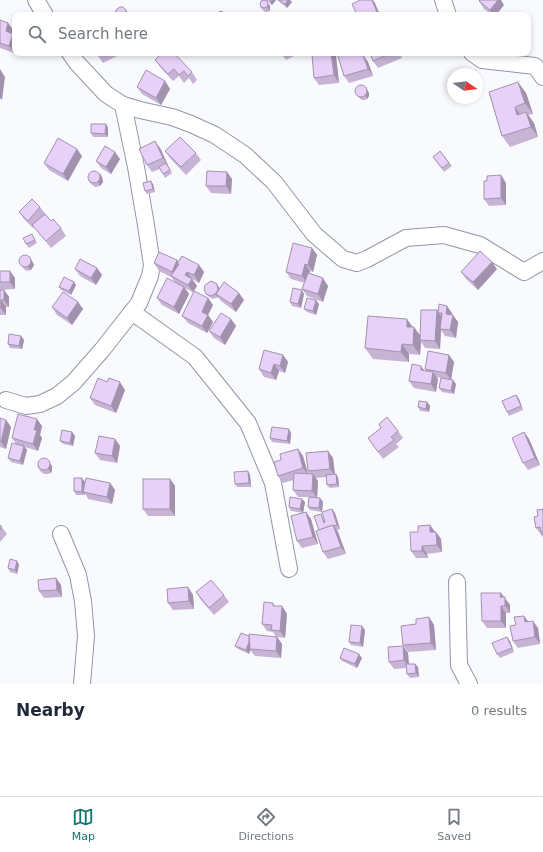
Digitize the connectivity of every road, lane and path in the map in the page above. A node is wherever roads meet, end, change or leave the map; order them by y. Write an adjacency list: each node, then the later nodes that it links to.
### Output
1 (36, 0): 3 (street)
2 (443, 0): 4 (street)
3 (42, 12)
4 (447, 12)
5 (72, 56): 8 (street)
6 (476, 56): 7 (street)
7 (540, 70)
8 (123, 105): 9 (street); 10 (street)
9 (543, 260)
10 (132, 312): 11 (street); 13 (street)
11 (6, 400)
12 (61, 534): 15 (street)
13 (289, 570)
14 (457, 582): 16 (street)
15 (82, 684)
16 (469, 684)

